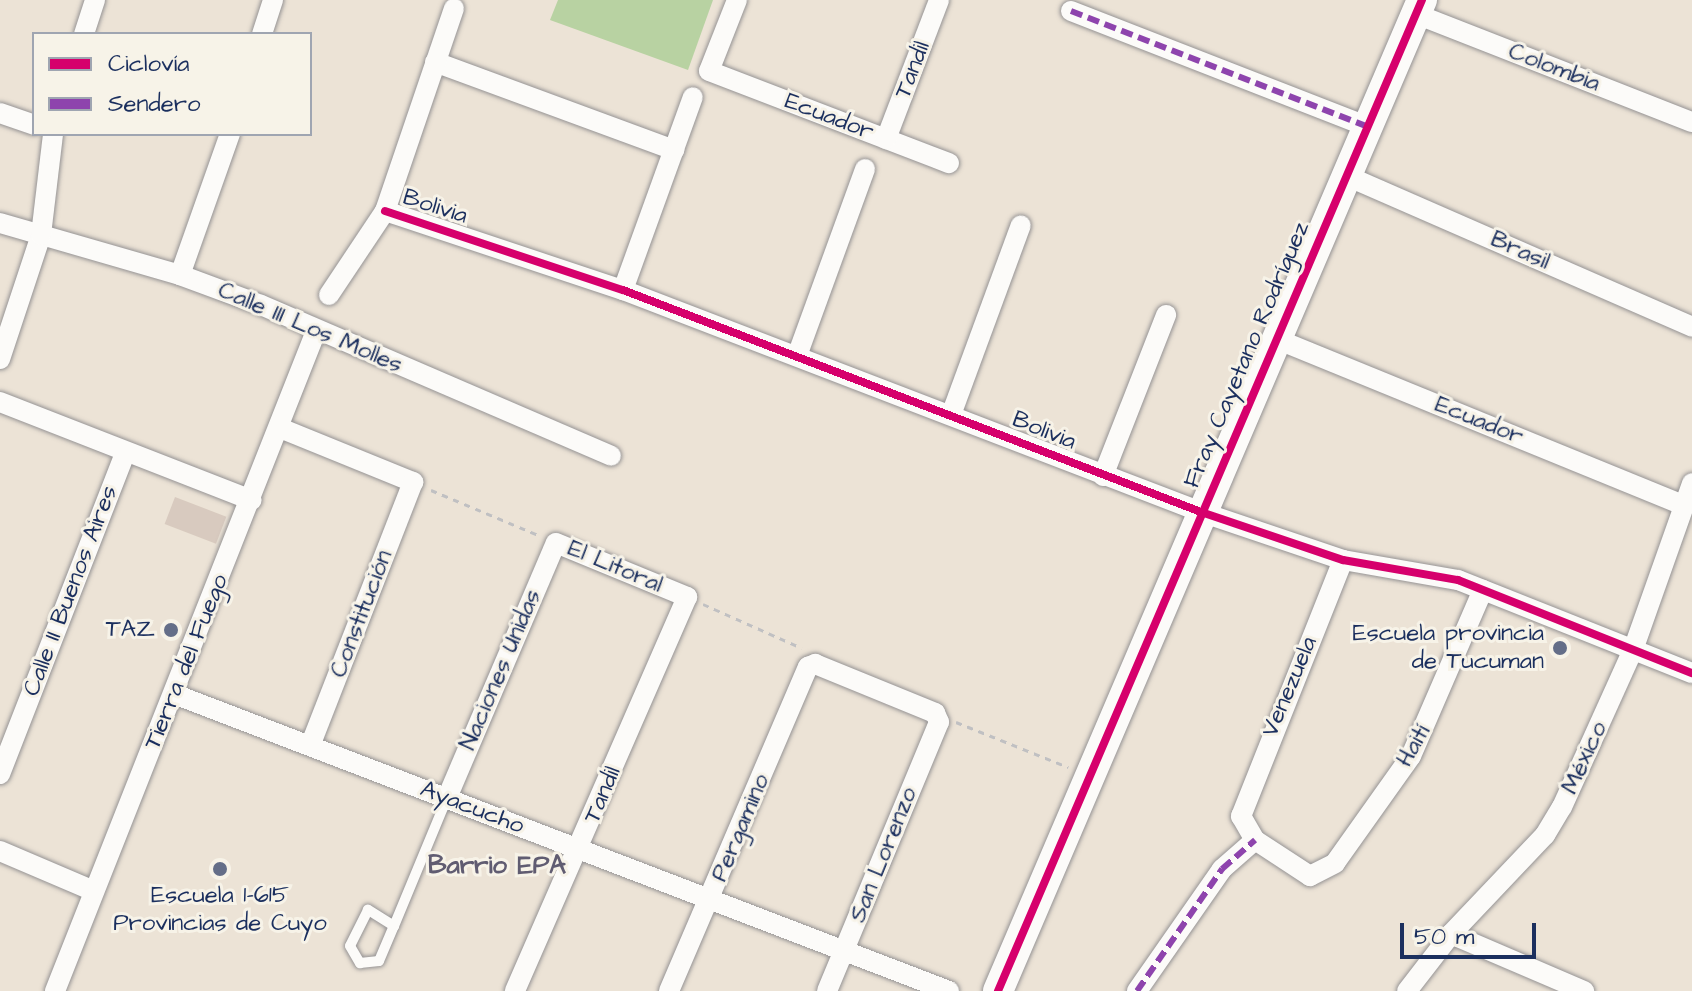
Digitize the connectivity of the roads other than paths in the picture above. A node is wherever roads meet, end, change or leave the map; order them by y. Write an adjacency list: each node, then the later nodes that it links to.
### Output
1 (95, 0): 8 (street)
2 (273, 0): 9 (street)
3 (737, 0): 18 (street, Ecuador)
4 (939, 0): 18 (street, Tandil)
5 (1419, 7): 13 (street, Colombia); 15 (street, Fray Cayetano Rodríguez)
6 (454, 8): 10 (street)
7 (1071, 11): 15 (street)
8 (85, 32)
9 (263, 32)
10 (435, 62): 19 (street); 23 (street)
11 (693, 97): 19 (street)
12 (0, 113): 14 (street)
13 (1692, 122)
14 (32, 124)
15 (1368, 127): 22 (street, Fray Cayetano Rodríguez)
16 (53, 136): 26 (street)
17 (229, 136): 27 (street)
18 (886, 139): 20 (street, Ecuador)
19 (674, 150): 28 (street)
20 (949, 163)
21 (865, 169): 34 (street)
22 (1347, 176): 31 (street, Brasil); 33 (street, Fray Cayetano Rodríguez)
23 (385, 211): 28 (street, Bolivia); 29 (street)
24 (0, 223): 26 (street, Calle III Los Molles)
25 (1021, 225): 37 (street)
26 (41, 235): 27 (street, Calle III Los Molles); 35 (street)
27 (180, 275): 32 (street, Calle III Los Molles)
28 (623, 290): 34 (street, Bolivia)
29 (329, 295)
30 (1166, 315): 41 (street)
31 (1692, 327)
32 (316, 331): 38 (street, Tierra del Fuego); 40 (street, Calle III Los Molles)
33 (1274, 338): 44 (street, Ecuador); 45 (street, Fray Cayetano Rodríguez)
34 (797, 356): 37 (street, Bolivia)
35 (0, 359)
36 (0, 402): 39 (street)
37 (951, 415): 41 (street, Bolivia)
38 (280, 428): 43 (street, Tierra del Fuego); 54 (street, Constitución)
39 (125, 453): 43 (street); 55 (street, Calle II Buenos Aires)
40 (611, 456)
41 (1103, 476): 45 (street, Bolivia)
42 (1692, 483): 44 (street, México)
43 (252, 500): 53 (street, Tierra del Fuego)
44 (1684, 505): 50 (street, México)
45 (1201, 512): 47 (street, Bolivia); 71 (street, Fray Cayetano Rodríguez)
46 (556, 543): 49 (street, El Litoral); 56 (street, Naciones Unidas)
47 (1343, 560): 48 (street, Bolivia); 57 (street, Venezuela)
48 (1483, 590): 50 (street, Bolivia); 57 (street, Haití)
49 (687, 597): 58 (street, Tandil)
50 (1633, 650): 52 (street, Bolivia); 63 (street, México)
51 (811, 665): 61 (street, Pergamino); 64 (street, San Lorenzo)
52 (1692, 673)
53 (174, 694): 54 (street, Ayacucho); 60 (street, Tierra del Fuego)
54 (310, 746): 56 (street, Ayacucho)
55 (0, 774)
56 (447, 798): 58 (street, Ayacucho); 62 (lane)
57 (1255, 840): 72 (street)
58 (580, 850): 61 (street, Ayacucho); 67 (street, Tandil)
59 (0, 851): 60 (street)
60 (94, 891): 66 (street, Tierra del Fuego)
61 (711, 902): 64 (street, Ayacucho); 68 (street, Pergamino)
62 (394, 926): 62 (lane)
63 (1451, 934): 65 (street); 73 (street, México)
64 (844, 953): 69 (street, San Lorenzo); 70 (street, Ayacucho)
65 (1538, 983): 74 (street)
66 (55, 991)
67 (515, 991)
68 (669, 991)
69 (827, 991)
70 (949, 991)
71 (998, 991)
72 (1137, 991)
73 (1407, 991)
74 (1584, 991)

